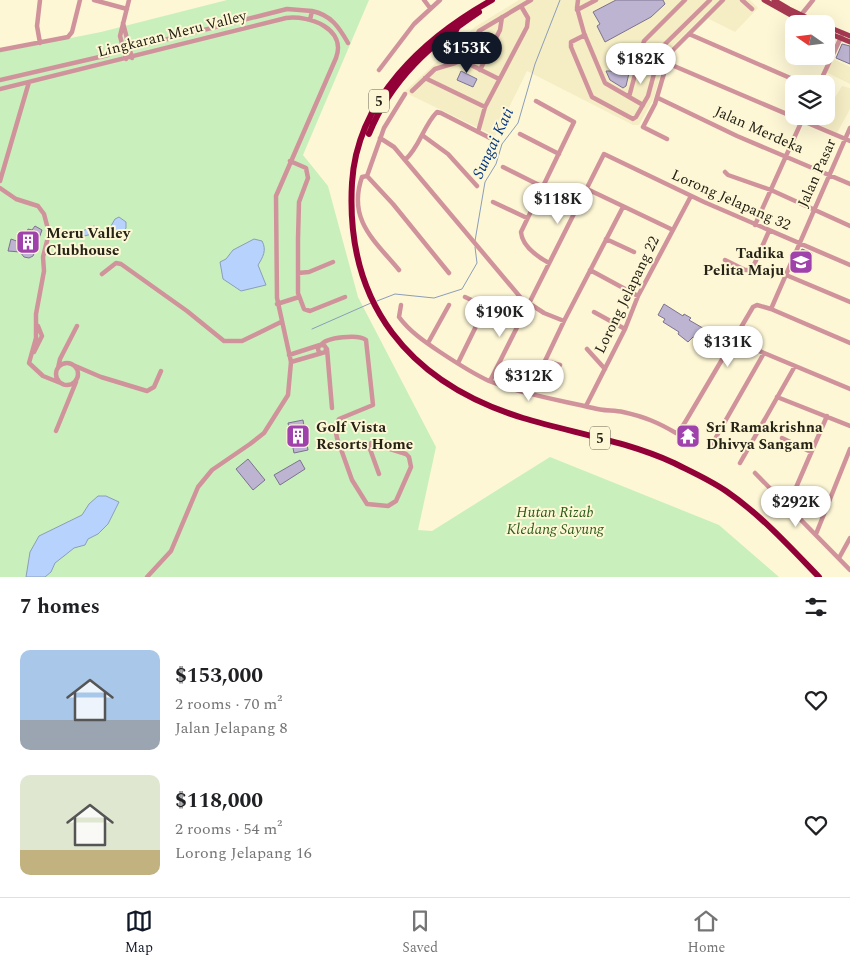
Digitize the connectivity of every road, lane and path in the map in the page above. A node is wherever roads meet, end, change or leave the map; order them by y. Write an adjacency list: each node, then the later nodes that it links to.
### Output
1 (40, 0): 41 (street)
2 (80, 0): 41 (street)
3 (94, 0): 21 (street)
4 (129, 0): 21 (street)
5 (424, 0): 20 (street)
6 (440, 0): 20 (street)
7 (492, 0): 35 (highway, 5)
8 (497, 0): 30 (highway, 5)
9 (531, 0): 19 (street)
10 (578, 0): 23 (street)
11 (596, 0): 23 (street)
12 (685, 0): 65 (street)
13 (710, 0): 68 (street)
14 (723, 0): 33 (street)
15 (742, 0): 22 (street)
16 (764, 0): 18 (main road)
17 (813, 0): 26 (street)
18 (775, 2): 25 (main road); 26 (main road)
19 (521, 6): 27 (street); 59 (street)
20 (430, 8): 53 (street)
21 (127, 9): 29 (street)
22 (752, 9)
23 (577, 10): 36 (street)
24 (312, 11): 28 (street); 32 (street); 42 (street)
25 (794, 15)
26 (801, 15)
27 (502, 17): 50 (street); 54 (street)
28 (310, 20): 39 (street, Lingkaran Meru Valley); 83 (street, Lingkaran Meru Valley)
29 (123, 22): 48 (street); 49 (street)
30 (457, 27): 35 (highway, 5); 44 (highway)
31 (835, 32): 37 (main road)
32 (196, 33): 39 (street); 43 (street)
33 (689, 34): 51 (street); 57 (street)
34 (835, 34): 37 (main road)
35 (443, 35): 44 (street); 45 (highway, 5); 95 (highway, 5)
36 (585, 35): 65 (street); 68 (street)
37 (842, 36): 38 (main road); 40 (main road); 55 (street)
38 (850, 36)
39 (198, 41): 48 (street, Lingkaran Meru Valley)
40 (850, 42)
41 (40, 43): 46 (street)
42 (348, 43)
43 (140, 46)
44 (452, 46): 45 (highway); 50 (street)
45 (432, 47): 95 (highway, 5)
46 (0, 50)
47 (108, 55): 52 (street)
48 (132, 58): 49 (street, Lingkaran Meru Valley)
49 (126, 59): 56 (street, Lingkaran Meru Valley)
50 (463, 59): 54 (street); 58 (street)
51 (667, 63): 66 (street); 70 (street)
52 (56, 68): 56 (street); 60 (street)
53 (379, 70)
54 (480, 70): 59 (street)
55 (823, 75)
56 (58, 76): 61 (street, Lingkaran Meru Valley)
57 (785, 76)
58 (425, 78): 63 (street); 69 (street)
59 (499, 79): 69 (street)
60 (0, 80)
61 (29, 82): 62 (street, Lingkaran Meru Valley); 89 (street)
62 (0, 89)
63 (412, 90)
64 (404, 94): 77 (street)
65 (629, 97): 68 (street)
66 (658, 98): 79 (street); 82 (street, Jalan Merdeka)
67 (536, 100): 81 (street)
68 (643, 105)
69 (485, 107): 74 (street)
70 (785, 111)
71 (800, 125): 82 (street)
72 (817, 125): 80 (street)
73 (850, 128): 80 (street, Jalan Pasar)
74 (478, 132): 76 (street); 78 (street)
75 (520, 134): 81 (street)
76 (422, 135): 84 (street); 91 (street)
77 (380, 138): 84 (street); 87 (street)
78 (490, 138)
79 (667, 139)
80 (848, 140): 88 (street, Jalan Pasar)
81 (559, 154): 92 (street)
82 (786, 155): 88 (street, Jalan Merdeka); 96 (street)
83 (290, 160): 115 (street); 124 (street, Lingkaran Meru Valley)
84 (405, 160): 125 (street)
85 (502, 167): 92 (street)
86 (724, 172): 96 (street)
87 (367, 176): 113 (street); 116 (street)
88 (830, 176): 90 (street, Jalan Merdeka); 100 (street, Jalan Pasar)
89 (0, 182)
90 (850, 184)
91 (476, 186)
92 (543, 187): 101 (street)
93 (0, 188): 157 (street)
94 (587, 189): 97 (street, Lorong Jelapang 32); 99 (street); 111 (street)
95 (352, 190): 182 (highway, 5)
96 (771, 190): 100 (street); 102 (street)
97 (691, 196): 102 (street, Lorong Jelapang 32); 104 (street, Lorong Jelapang 22)
98 (493, 202): 101 (street)
99 (624, 207): 104 (street); 106 (street)
100 (815, 209): 103 (street); 107 (street, Jalan Pasar)
101 (527, 218): 111 (street)
102 (755, 225): 105 (street, Lorong Jelapang 32)
103 (850, 226)
104 (673, 230): 119 (street, Lorong Jelapang 22)
105 (769, 231): 107 (street, Lorong Jelapang 32); 109 (street)
106 (606, 239): 108 (street); 114 (street)
107 (799, 244): 112 (street, Lorong Jelapang 32); 118 (street, Jalan Pasar)
108 (634, 252)
109 (725, 260)
110 (333, 262): 115 (street)
111 (549, 263): 125 (street)
112 (850, 265)
113 (399, 270)
114 (590, 270): 119 (street); 130 (street)
115 (298, 272): 120 (street)
116 (448, 273)
117 (102, 274): 131 (street)
118 (786, 275): 123 (street); 128 (street, Jalan Pasar)
119 (638, 296): 133 (street, Lorong Jelapang 22)
120 (299, 297): 121 (street); 124 (street)
121 (345, 297)
122 (465, 297): 149 (street)
123 (850, 302)
124 (277, 304): 131 (street, Lingkaran Meru Valley)
125 (528, 304): 130 (street); 159 (street)
126 (401, 305): 136 (street)
127 (449, 305): 136 (street)
128 (770, 309): 135 (street); 137 (street)
129 (594, 312): 133 (street)
130 (564, 321): 151 (street)
131 (281, 322): 145 (street, Lingkaran Meru Valley)
132 (77, 326): 141 (street)
133 (625, 329): 153 (street, Lorong Jelapang 22)
134 (332, 339): 138 (street); 139 (street); 175 (street)
135 (733, 340): 144 (street); 164 (street)
136 (428, 343): 149 (street)
137 (850, 344)
138 (321, 345): 139 (street); 142 (street); 143 (street)
139 (326, 348): 143 (street); 147 (street)
140 (587, 349): 153 (street)
141 (65, 352): 150 (street); 154 (street)
142 (300, 352): 145 (street); 146 (street)
143 (322, 353): 146 (street); 147 (street)
144 (764, 353): 152 (street); 170 (street)
145 (289, 355): 148 (street, Lingkaran Meru Valley)
146 (302, 359): 148 (street)
147 (328, 359): 165 (street)
148 (291, 362): 181 (street, Lingkaran Meru Valley)
149 (458, 363): 159 (street)
150 (70, 364): 154 (street); 156 (street); 158 (street)
151 (560, 365)
152 (795, 366): 161 (street); 163 (street)
153 (605, 369): 164 (street, Lorong Jelapang 22)
154 (57, 371): 157 (street); 160 (street)
155 (161, 371): 156 (street)
156 (89, 372): 158 (street)
157 (45, 377): 160 (street)
158 (77, 378): 160 (street); 162 (street)
159 (490, 381): 164 (street)
160 (64, 385): 162 (street)
161 (850, 389)
162 (71, 396): 168 (street)
163 (777, 397): 166 (street); 173 (street)
164 (586, 406)
165 (332, 408)
166 (827, 416): 167 (street); 172 (street)
167 (850, 426)
168 (56, 431)
169 (782, 438): 172 (street)
170 (711, 446)
171 (850, 449): 177 (street)
172 (811, 452): 176 (street)
173 (740, 463)
174 (755, 473): 176 (street)
175 (379, 474)
176 (788, 506): 177 (street)
177 (816, 534): 179 (street)
178 (850, 538): 179 (street)
179 (840, 558): 180 (street)
180 (850, 570)
181 (147, 577)
182 (820, 577)

